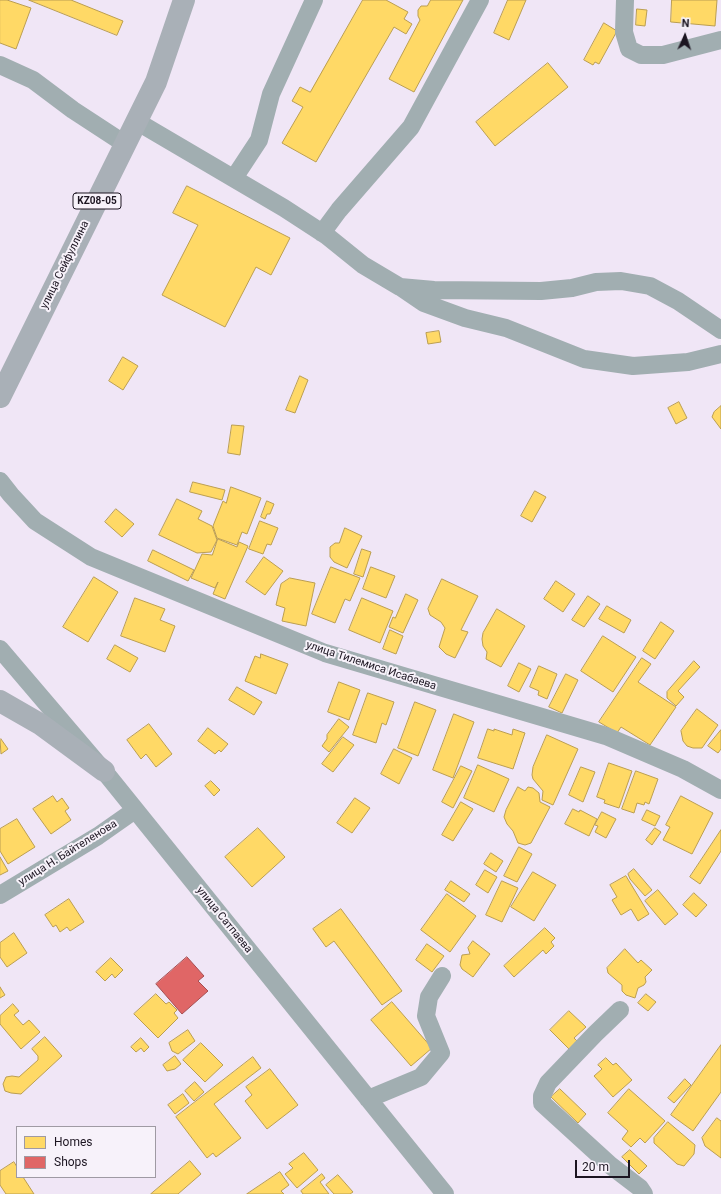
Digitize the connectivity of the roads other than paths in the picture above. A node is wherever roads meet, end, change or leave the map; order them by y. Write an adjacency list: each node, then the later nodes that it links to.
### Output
1 (184, 0): 7 (main road, улица Сейфуллина / KZ08-05)
2 (314, 0): 9 (street)
3 (480, 0): 10 (street)
4 (625, 0): 5 (street)
5 (721, 40)
6 (0, 65): 8 (street)
7 (136, 120): 8 (main road, улица Сейфуллина / KZ08-05); 9 (street)
8 (125, 144): 14 (main road, улица Сейфуллина / KZ08-05)
9 (234, 178): 10 (street)
10 (322, 233): 11 (street)
11 (400, 287): 12 (street); 13 (street)
12 (721, 330)
13 (721, 354)
14 (0, 397)
15 (0, 481): 19 (street, улица Тилемиса Исабаева)
16 (0, 649): 18 (street, улица Сатпаева)
17 (0, 701): 18 (main road)
18 (104, 771): 20 (street, улица Сатпаева)
19 (721, 790)
20 (135, 810): 21 (street, улица Н. Байтеленова); 24 (street, улица Сатпаева)
21 (0, 895)
22 (442, 976): 24 (street)
23 (620, 1010): 26 (street)
24 (368, 1099): 25 (street, улица Сатпаева)
25 (437, 1191)
26 (644, 1194)

